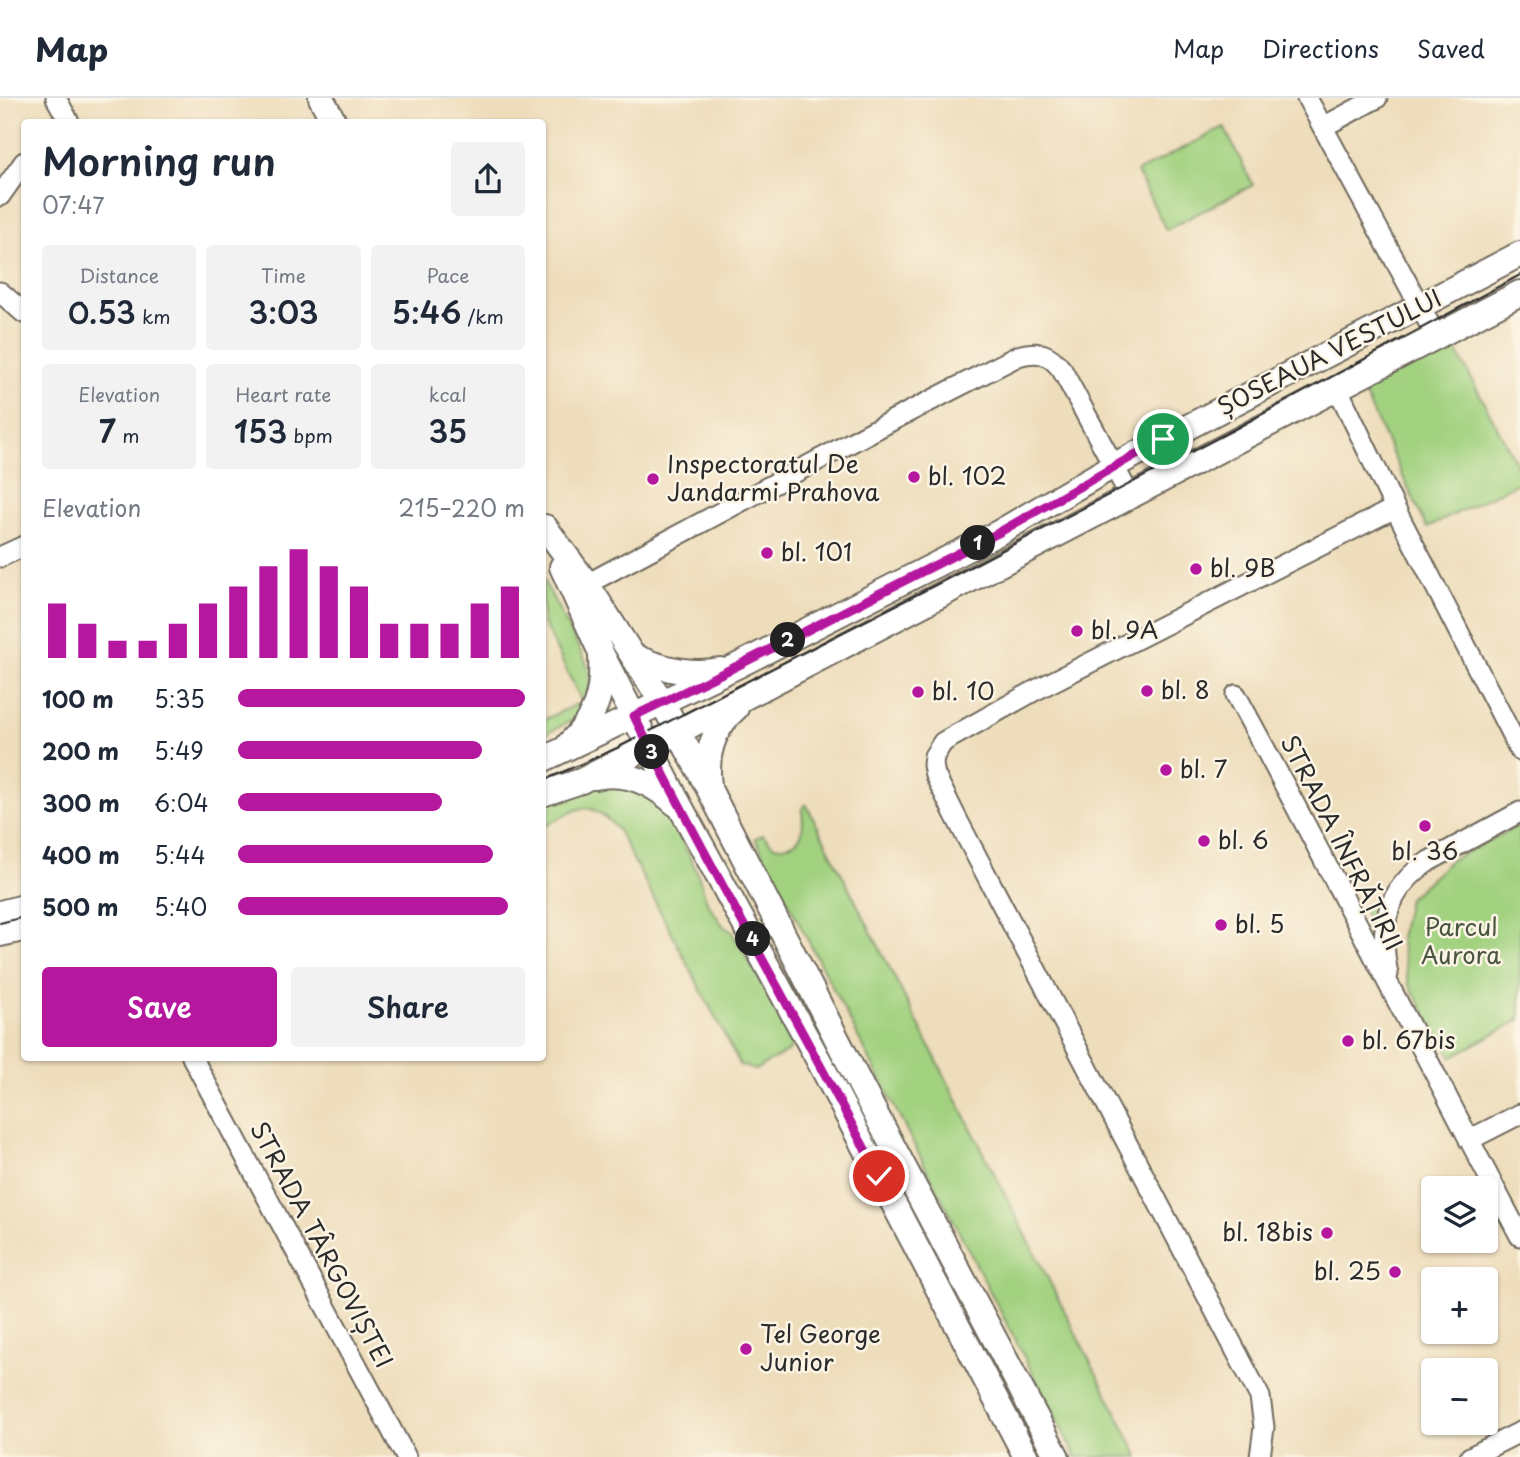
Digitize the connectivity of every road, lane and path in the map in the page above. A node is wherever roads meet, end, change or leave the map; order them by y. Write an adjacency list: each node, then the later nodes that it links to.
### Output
1 (321, 98): 4 (main road)
2 (1307, 98): 5 (street)
3 (1377, 98): 5 (street)
4 (332, 119)
5 (1323, 127): 11 (street)
6 (21, 166): 7 (street)
7 (0, 196)
8 (1520, 254): 11 (main road, ȘOSEAUA VESTULUI)
9 (0, 292): 12 (street)
10 (1520, 293): 13 (main road, ȘOSEAUA VESTULUI)
11 (1420, 307): 13 (street); 15 (main road, ȘOSEAUA VESTULUI)
12 (21, 310)
13 (1436, 336): 14 (main road, ȘOSEAUA VESTULUI)
14 (1337, 387): 16 (main road, ȘOSEAUA VESTULUI); 17 (street)
15 (1113, 466): 16 (street); 22 (street); 25 (main road, ȘOSEAUA VESTULUI)
16 (1130, 496): 26 (main road, ȘOSEAUA VESTULUI)
17 (1395, 508): 32 (street); 52 (street)
18 (546, 527): 22 (main road)
19 (546, 529): 23 (main road)
20 (21, 547): 21 (street)
21 (0, 557)
22 (587, 584): 24 (main road)
23 (601, 653): 29 (main road); 33 (main road)
24 (633, 656): 25 (main road); 28 (main road)
25 (737, 666): 28 (main road, ȘOSEAUA VESTULUI)
26 (750, 695): 30 (main road, ȘOSEAUA VESTULUI); 35 (main road)
27 (1236, 695): 43 (street, STRADA ÎNFRĂȚIRII)
28 (662, 702): 29 (main road, ȘOSEAUA VESTULUI); 30 (main road)
29 (634, 716): 31 (main road); 33 (main road, ȘOSEAUA VESTULUI)
30 (678, 732): 31 (main road, ȘOSEAUA VESTULUI); 35 (main road)
31 (649, 747): 34 (main road, ȘOSEAUA VESTULUI); 37 (main road)
32 (1520, 751)
33 (552, 756)
34 (581, 781): 36 (main road, ȘOSEAUA VESTULUI); 37 (main road)
35 (709, 789): 51 (main road)
36 (546, 793)
37 (681, 808): 50 (main road)
38 (1520, 813): 43 (street)
39 (21, 908): 40 (main road)
40 (0, 912)
41 (21, 930): 42 (main road)
42 (0, 934)
43 (1391, 993): 46 (street, STRADA ÎNFRĂȚIRII)
44 (194, 1061): 49 (street, STRADA TÂRGOVIȘTEI)
45 (1520, 1114): 46 (street)
46 (1469, 1140): 47 (street, STRADA ÎNFRĂȚIRII)
47 (1520, 1236)
48 (1520, 1432): 53 (street)
49 (407, 1457)
50 (1027, 1457)
51 (1057, 1457)
52 (1260, 1457)
53 (1470, 1457)

